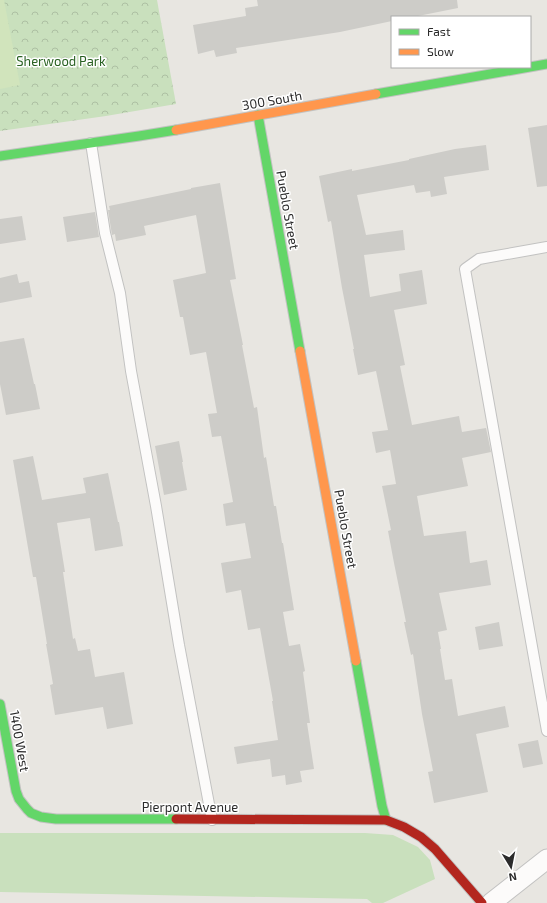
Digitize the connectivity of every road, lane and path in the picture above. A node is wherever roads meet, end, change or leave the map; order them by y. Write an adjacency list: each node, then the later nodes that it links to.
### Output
1 (547, 64): 2 (street, 300 South)
2 (531, 67)
3 (525, 68): 4 (street, 300 South)
4 (258, 116): 5 (street, 300 South); 12 (street, Pueblo Street)
5 (91, 143): 6 (street, 300 South); 11 (lane)
6 (0, 156)
7 (547, 247): 9 (lane)
8 (0, 704): 10 (street, 1400 West)
9 (547, 731)
10 (14, 783): 11 (street, Pierpont Avenue)
11 (212, 820): 12 (street, Pierpont Avenue)
12 (386, 820): 14 (street)
13 (547, 859): 15 (street)
14 (482, 903)
15 (491, 903)

